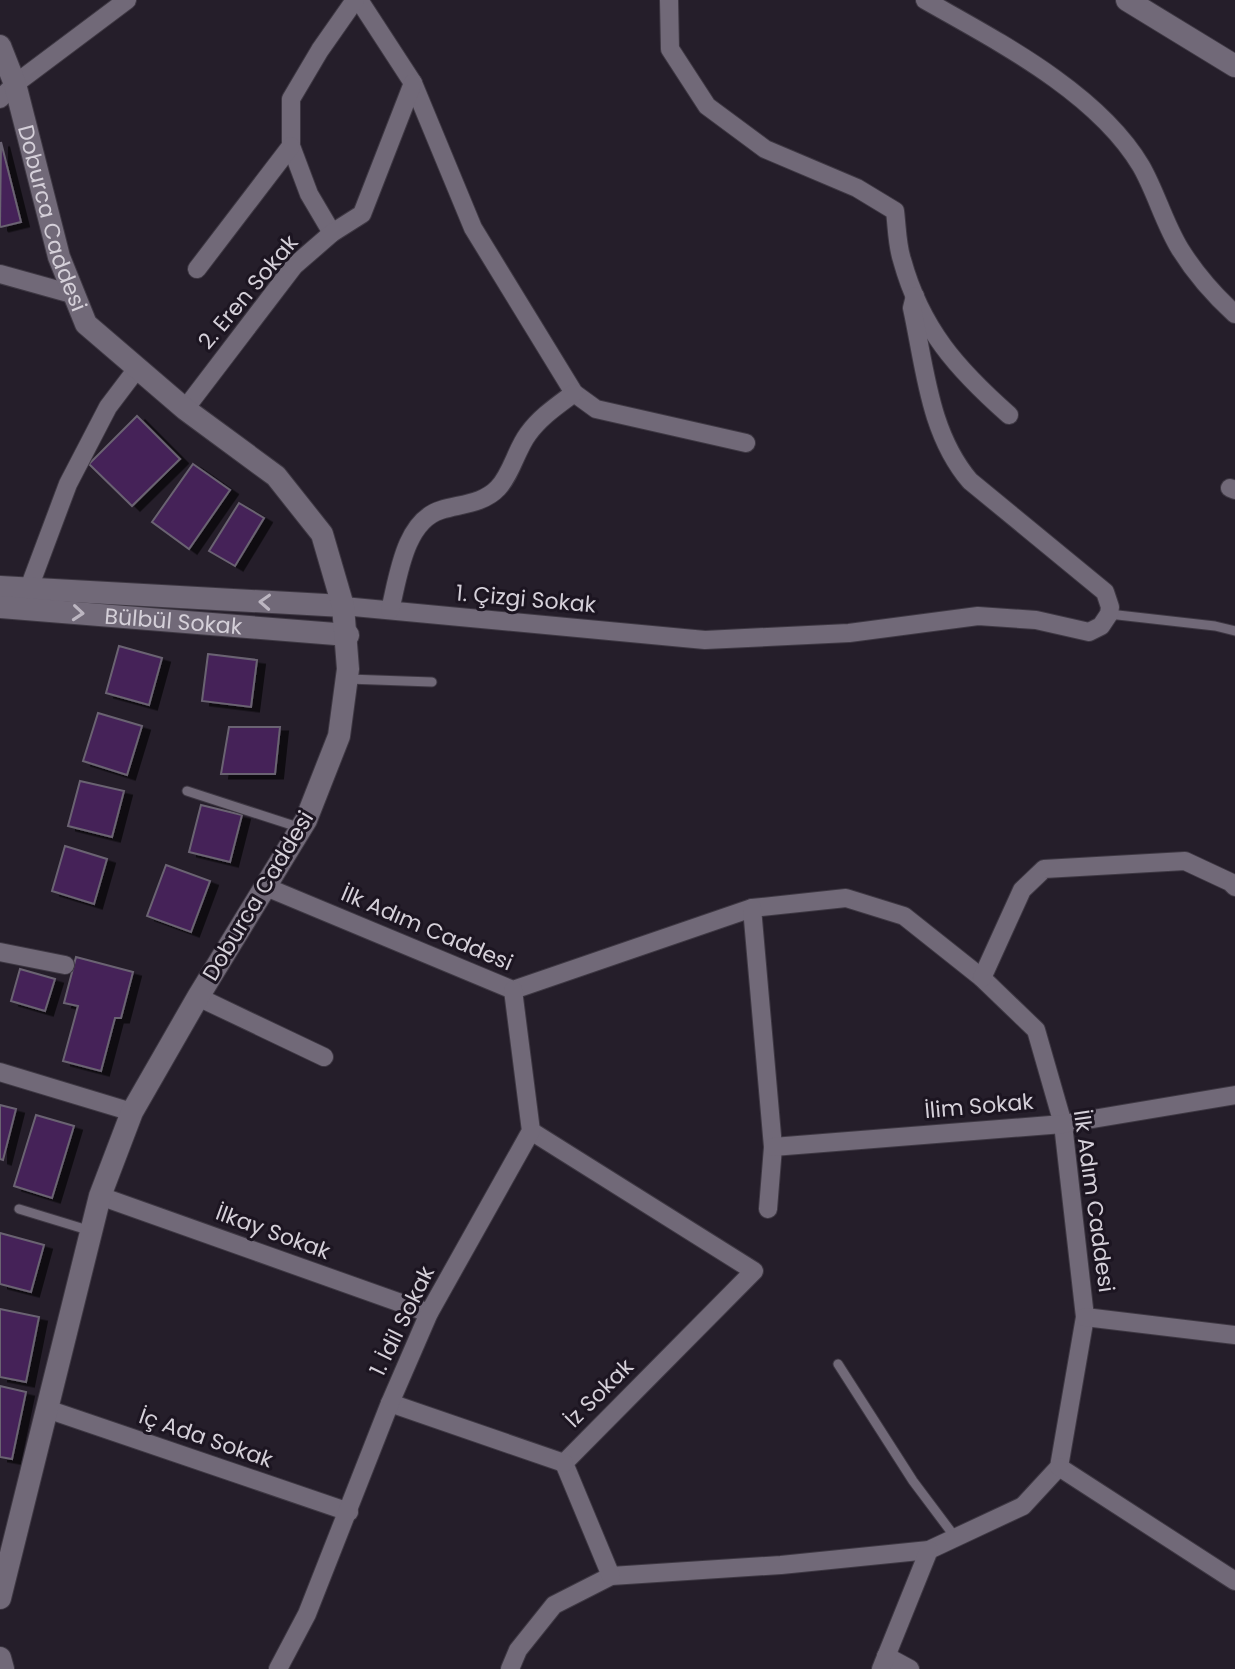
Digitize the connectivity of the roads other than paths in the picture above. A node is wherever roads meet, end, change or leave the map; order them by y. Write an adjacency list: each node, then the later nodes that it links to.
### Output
1 (127, 0): 9 (street)
2 (357, 0): 8 (street); 10 (street)
3 (669, 0): 15 (street)
4 (925, 0): 16 (street)
5 (1127, 0): 7 (main road)
6 (0, 46): 9 (main road, Doburca Caddesi)
7 (1235, 66)
8 (413, 83): 11 (street, 2. Eren Sokak); 18 (street)
9 (7, 91): 14 (main road, Doburca Caddesi)
10 (291, 146): 11 (street); 12 (street)
11 (332, 233): 19 (street, 2. Eren Sokak)
12 (197, 269)
13 (1, 278): 14 (street)
14 (72, 294): 17 (main road, Doburca Caddesi)
15 (915, 296): 20 (street); 27 (street)
16 (1235, 314)
17 (136, 370): 19 (main road, Doburca Caddesi); 23 (street)
18 (574, 393): 21 (street); 26 (street)
19 (185, 409): 24 (main road, Doburca Caddesi)
20 (1009, 415)
21 (746, 443)
22 (0, 587): 23 (main road, Bülbül Sokak)
23 (29, 599): 24 (main road, Bülbül Sokak, one-way to 23); 25 (main road, Bülbül Sokak); 29 (main road, Bülbül Sokak, one-way to 29)
24 (343, 606): 26 (street, 1. Çizgi Sokak); 29 (main road, Doburca Caddesi)
25 (0, 607)
26 (390, 610): 27 (street, 1. Çizgi Sokak)
27 (1109, 614): 28 (lane)
28 (1235, 631)
29 (348, 635): 30 (main road, Doburca Caddesi)
30 (347, 679): 31 (lane); 33 (main road, Doburca Caddesi)
31 (432, 682)
32 (187, 791): 33 (lane)
33 (301, 828): 34 (main road, Doburca Caddesi)
34 (266, 887): 40 (street, İlk Adım Caddesi); 41 (main road, Doburca Caddesi)
35 (1235, 887): 39 (street)
36 (752, 908): 39 (street, İlk Adım Caddesi); 40 (street, İlk Adım Caddesi); 48 (street)
37 (0, 952): 38 (street)
38 (65, 965)
39 (982, 978): 46 (street, İlk Adım Caddesi)
40 (513, 990): 47 (street)
41 (198, 997): 42 (street); 45 (main road, Doburca Caddesi)
42 (324, 1057)
43 (0, 1072): 45 (street)
44 (1235, 1095): 46 (street, İlim Sokak)
45 (132, 1112): 49 (main road, Doburca Caddesi)
46 (1063, 1124): 48 (street, İlim Sokak); 54 (street, İlk Adım Caddesi)
47 (531, 1131): 53 (street, 1. İdil Sokak); 59 (street, İz Sokak)
48 (773, 1147): 51 (street)
49 (100, 1196): 52 (main road, Doburca Caddesi); 53 (street, İlkay Sokak)
50 (19, 1209): 52 (lane)
51 (768, 1209)
52 (91, 1231): 58 (main road, Doburca Caddesi)
53 (429, 1313): 57 (street, 1. İdil Sokak)
54 (1085, 1317): 55 (street); 60 (street, İlk Adım Caddesi)
55 (1235, 1335)
56 (838, 1364): 62 (lane)
57 (390, 1403): 59 (street); 61 (street, 1. İdil Sokak)
58 (47, 1409): 61 (street, İç Ada Sokak); 66 (main road, Doburca Caddesi)
59 (564, 1463): 64 (street)
60 (1059, 1467): 62 (street); 65 (street)
61 (349, 1512): 70 (street, 1. İdil Sokak)
62 (955, 1537): 63 (street)
63 (929, 1550): 64 (street); 68 (street)
64 (611, 1576): 71 (street)
65 (1235, 1581)
66 (0, 1598)
67 (0, 1658): 69 (main road)
68 (884, 1662): 72 (street)
69 (3, 1669)
70 (278, 1669)
71 (510, 1669)
72 (910, 1669)

